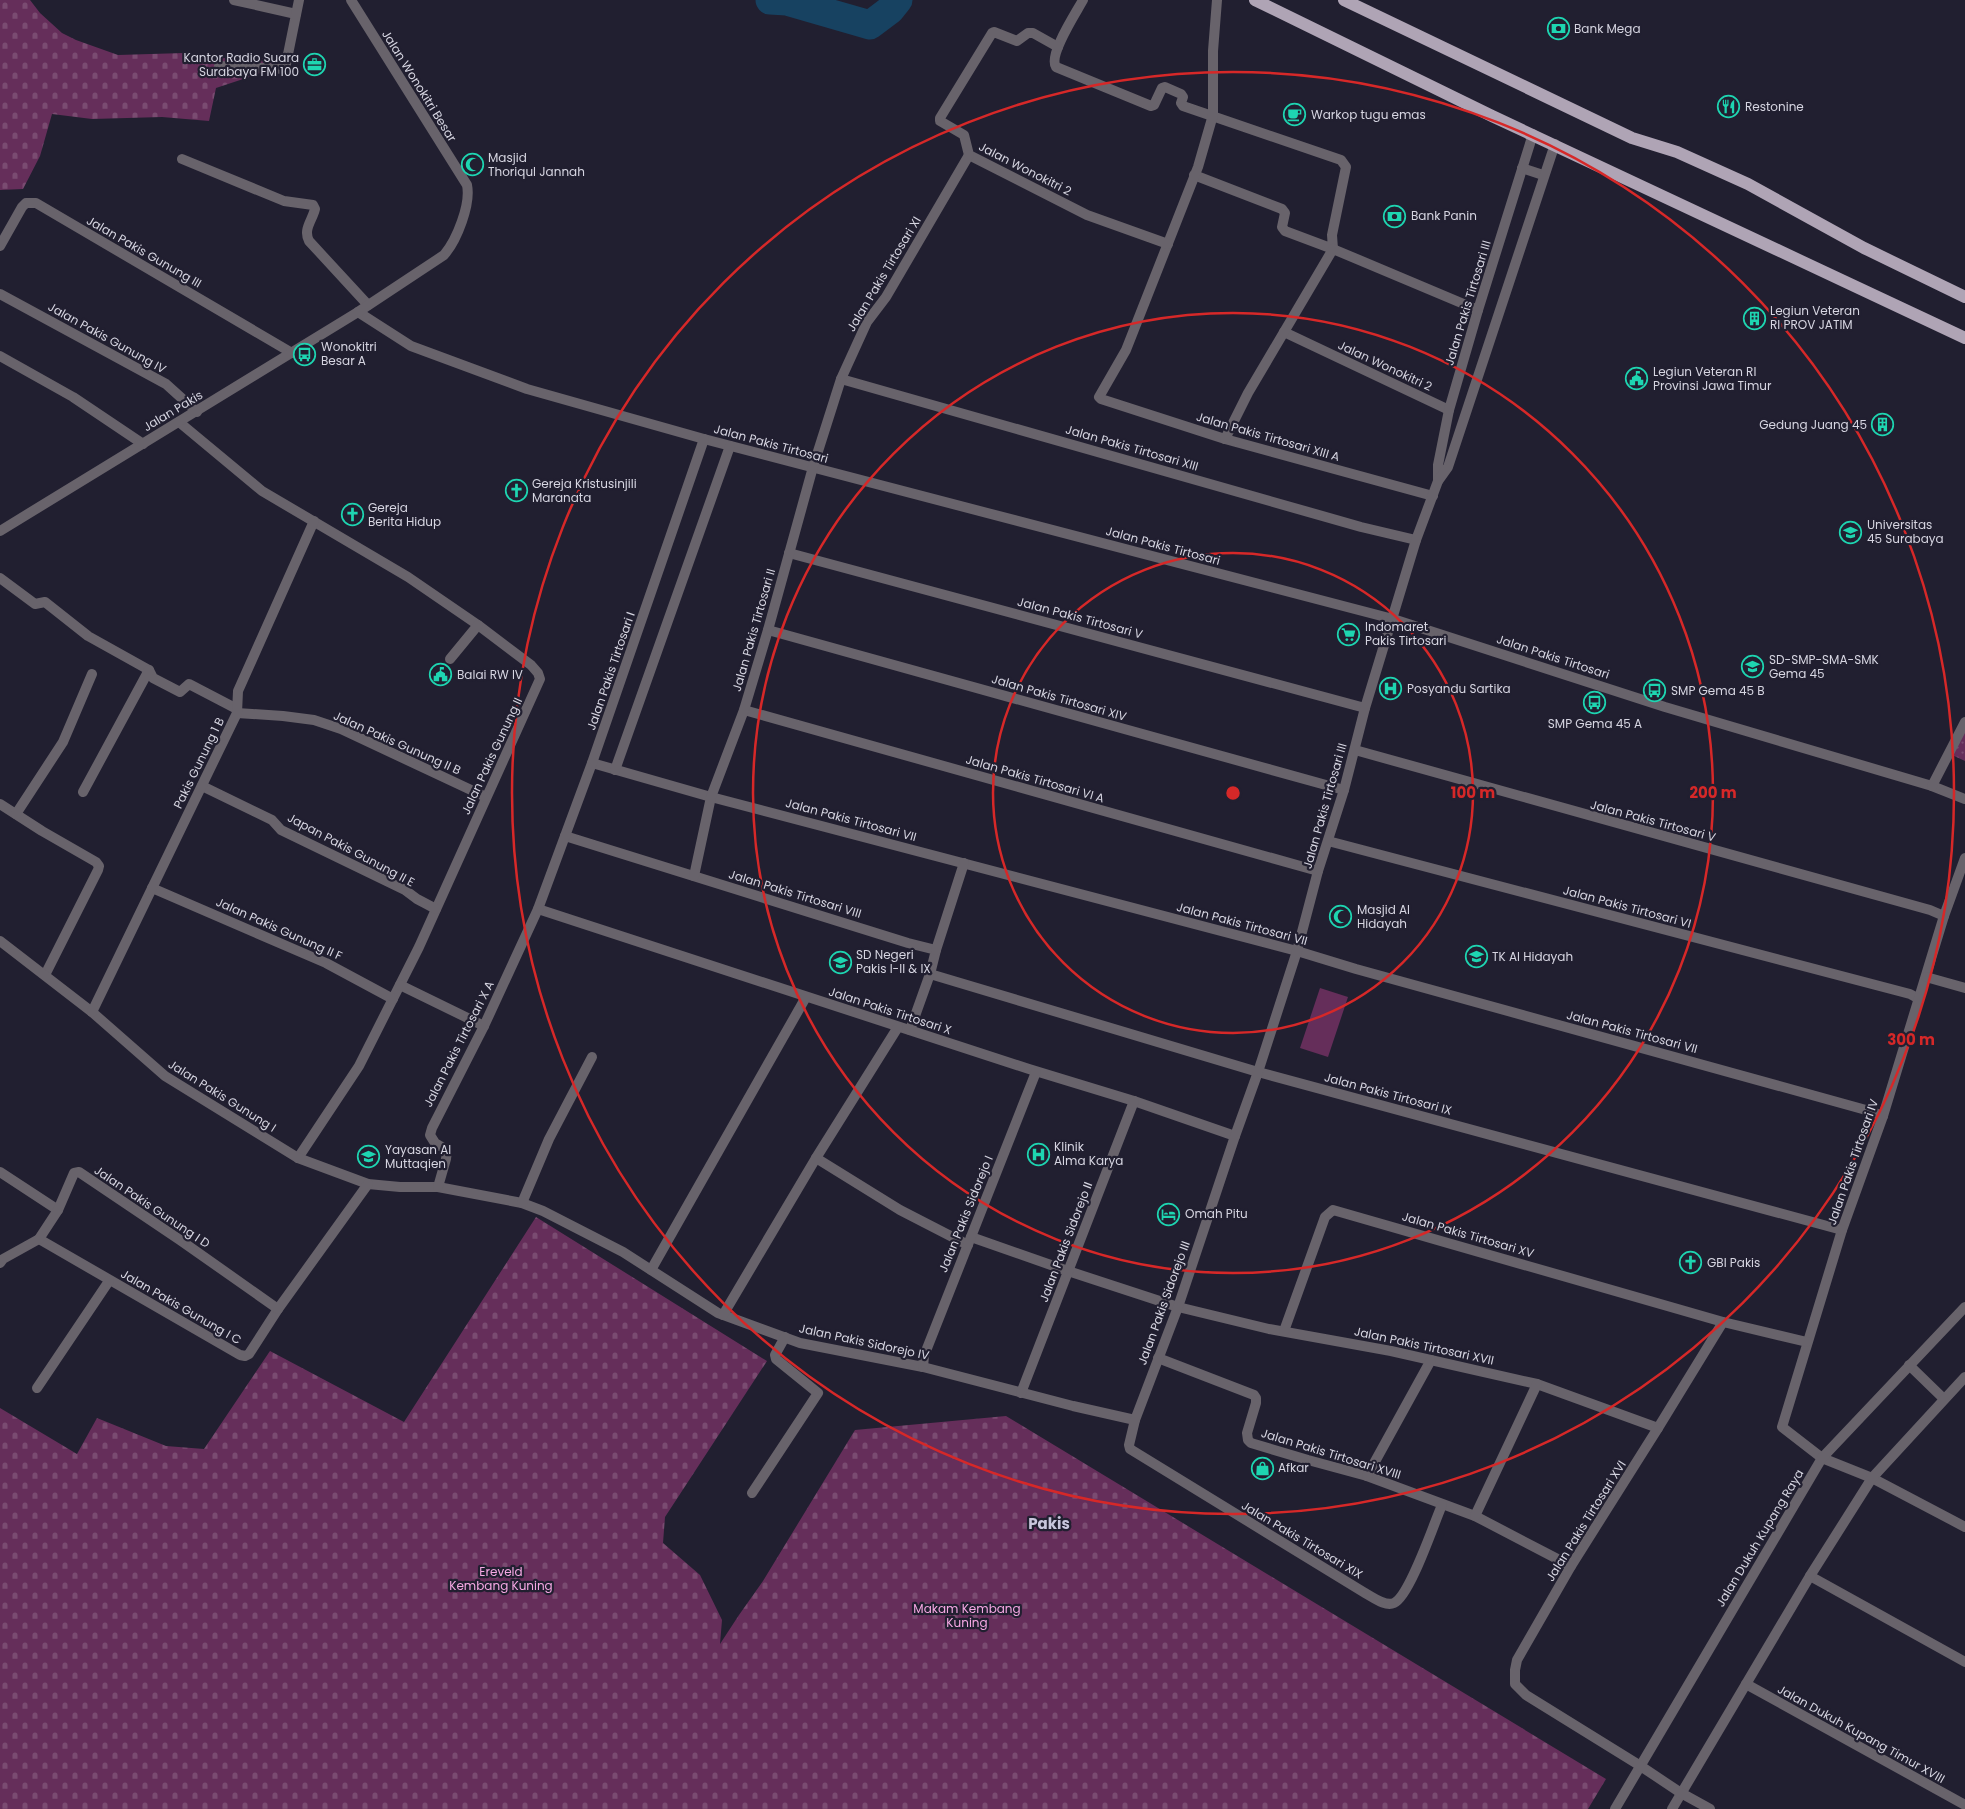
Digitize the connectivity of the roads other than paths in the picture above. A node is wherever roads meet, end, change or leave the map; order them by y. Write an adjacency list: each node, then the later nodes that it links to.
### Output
1 (234, 0): 8 (street)
2 (299, 0): 8 (street)
3 (351, 0): 24 (street, Jalan Wonokitri Besar)
4 (1083, 0): 9 (street)
5 (1217, 0): 11 (street)
6 (1255, 0): 12 (main road)
7 (1344, 0): 23 (main road)
8 (296, 14): 10 (street)
9 (1058, 47): 11 (street); 14 (street, Jalan Wonokitri 2)
10 (219, 66)
11 (1213, 115): 17 (street); 21 (street)
12 (1533, 134): 13 (main road); 16 (street, Jalan Pakis Tirtosari III)
13 (1555, 144): 18 (street, Jalan Pakis Tirtosari III); 28 (main road)
14 (969, 155): 19 (street, Jalan Wonokitri 2); 31 (street, Jalan Pakis Tirtosari XI)
15 (182, 159): 24 (street)
16 (1522, 168): 18 (street); 25 (street, Jalan Pakis Tirtosari III)
17 (1194, 175): 19 (street); 21 (street)
18 (1544, 175): 40 (street, Jalan Pakis Tirtosari III)
19 (1168, 244): 36 (street, Jalan Pakis Tirtosari XIII A)
20 (0, 246): 29 (street, Jalan Pakis Gunung III)
21 (1333, 249): 25 (street); 27 (street)
22 (0, 294): 33 (street, Jalan Pakis Gunung IV)
23 (1965, 296)
24 (368, 306): 26 (street, Jalan Wonokitri Besar)
25 (1478, 310): 32 (street, Jalan Pakis Tirtosari III)
26 (358, 312): 29 (street, Jalan Pakis); 35 (street, Jalan Pakis Tirtosari)
27 (1284, 332): 32 (street, Jalan Wonokitri 2); 36 (street)
28 (1965, 338)
29 (292, 353): 33 (street, Jalan Pakis)
30 (0, 356): 37 (street)
31 (841, 378): 39 (street, Jalan Pakis Tirtosari XI); 44 (street, Jalan Pakis Tirtosari XIII)
32 (1449, 410): 40 (street, Jalan Pakis Tirtosari III)
33 (196, 412): 34 (street, Jalan Pakis)
34 (179, 422): 37 (street, Jalan Pakis); 42 (street, Jalan Pakis Gunung II)
35 (704, 439): 38 (street, Jalan Pakis Tirtosari); 58 (street, Jalan Pakis Tirtosari I)
36 (1225, 439): 41 (street, Jalan Pakis Tirtosari XIII A)
37 (143, 444): 43 (street, Jalan Pakis)
38 (730, 446): 39 (street, Jalan Pakis Tirtosari); 59 (street)
39 (813, 468): 45 (street, Jalan Pakis Tirtosari II); 47 (street, Jalan Pakis Tirtosari)
40 (1438, 482): 41 (street, Jalan Pakis Tirtosari III)
41 (1433, 496): 44 (street, Jalan Pakis Tirtosari III)
42 (314, 520): 48 (street, Jalan Pakis Gunung II); 55 (street, Pakis Gunung 1 B)
43 (0, 530)
44 (1416, 540): 47 (street, Jalan Pakis Tirtosari III)
45 (789, 553): 49 (street, Jalan Pakis Tirtosari II); 53 (street, Jalan Pakis Tirtosari V)
46 (0, 578): 51 (street)
47 (1393, 619): 53 (street, Jalan Pakis Tirtosari III); 61 (street, Jalan Pakis Tirtosari)
48 (478, 625): 50 (street); 65 (street, Jalan Pakis Gunung II)
49 (768, 630): 54 (street, Jalan Pakis Tirtosari II); 62 (street, Jalan Pakis Tirtosari XIV)
50 (450, 659)
51 (149, 670): 55 (street); 63 (street)
52 (92, 674): 68 (street)
53 (1366, 708): 57 (street, Jalan Pakis Tirtosari III)
54 (744, 710): 64 (street, Jalan Pakis Tirtosari II); 73 (street, Jalan Pakis Tirtosari VI A)
55 (237, 711): 60 (street, Pakis Gunung 1 B); 65 (street, Jalan Pakis Gunung II B)
56 (1965, 722): 61 (street)
57 (1355, 750): 62 (street, Jalan Pakis Tirtosari III); 78 (street, Jalan Pakis Tirtosari V)
58 (592, 763): 59 (street, Jalan Pakis Tirtosari VII); 69 (street, Jalan Pakis Tirtosari I)
59 (615, 770): 64 (street, Jalan Pakis Tirtosari VII)
60 (202, 786): 75 (street, Pakis Gunung 1 B); 76 (street, Japan Pakis Gunung II E)
61 (1932, 786): 66 (street, Jalan Pakis Tirtosari)
62 (1344, 790): 70 (street, Jalan Pakis Tirtosari III)
63 (83, 792)
64 (711, 797): 72 (street, Jalan Pakis Tirtosari VII); 74 (street, Jalan Pakis Tirtosari II)
65 (486, 798): 76 (street, Jalan Pakis Gunung II)
66 (1965, 800)
67 (0, 804): 68 (street)
68 (16, 814): 83 (street)
69 (565, 836): 74 (street, Jalan Pakis Tirtosari VIII); 77 (street, Jalan Pakis Tirtosari I)
70 (1328, 842): 73 (street, Jalan Pakis Tirtosari III); 89 (street, Jalan Pakis Tirtosari VI)
71 (1965, 858): 78 (street, Jalan Pakis Tirtosari IV)
72 (964, 863): 80 (street); 81 (street, Jalan Pakis Tirtosari VII)
73 (1318, 871): 81 (street, Jalan Pakis Tirtosari III)
74 (694, 876): 80 (street, Jalan Pakis Tirtosari VIII)
75 (152, 888): 88 (street, Jalan Pakis Gunung II F); 90 (street, Pakis Gunung 1 B)
76 (436, 909): 85 (street, Jalan Pakis Gunung II)
77 (538, 909): 87 (street, Jalan Pakis Tirtosari X); 91 (street, Jalan Pakis Tirtosari X A)
78 (1944, 916): 84 (street, Jalan Pakis Tirtosari IV)
79 (0, 941): 83 (street, Jalan Pakis Gunung I)
80 (936, 950): 82 (street)
81 (1297, 951): 96 (street, Jalan Pakis Tirtosari III); 98 (street, Jalan Pakis Tirtosari VII)
82 (930, 974): 93 (street); 96 (street, Jalan Pakis Tirtosari IX)
83 (45, 975): 90 (street, Jalan Pakis Gunung I)
84 (1926, 977): 86 (street); 89 (street, Jalan Pakis Tirtosari IV)
85 (400, 985): 88 (street, Jalan Pakis Gunung II); 91 (street)
86 (1965, 988)
87 (806, 996): 92 (street, Jalan Pakis Tirtosari X); 111 (street)
88 (393, 998): 100 (street, Jalan Pakis Gunung II)
89 (1919, 998): 98 (street, Jalan Pakis Tirtosari IV)
90 (92, 1012): 100 (street, Jalan Pakis Gunung I)
91 (484, 1026): 104 (street, Jalan Pakis Tirtosari X A)
92 (898, 1026): 93 (street, Jalan Pakis Tirtosari X); 101 (street)
93 (910, 1030): 95 (street, Jalan Pakis Tirtosari X)
94 (592, 1057): 105 (street)
95 (1036, 1072): 97 (street, Jalan Pakis Tirtosari X); 109 (street, Jalan Pakis Sidorejo I)
96 (1258, 1072): 99 (street, Jalan Pakis Tirtosari III); 107 (street, Jalan Pakis Tirtosari IX)
97 (1134, 1101): 99 (street, Jalan Pakis Tirtosari X); 112 (street, Jalan Pakis Sidorejo II)
98 (1883, 1116): 107 (street, Jalan Pakis Tirtosari IV)
99 (1235, 1136): 114 (street, Jalan Pakis Sidorejo III)
100 (298, 1158): 103 (street, Jalan Pakis Gunung I)
101 (816, 1158): 109 (street, Jalan Pakis Tirtosari XVII); 117 (street)
102 (0, 1172): 106 (street)
103 (368, 1184): 104 (street, Jalan Pakis Gunung I); 116 (street, Jalan Pakis Gunung I C)
104 (438, 1187): 105 (street, Jalan Pakis Sidorejo IV)
105 (522, 1204): 111 (street, Jalan Pakis Sidorejo IV)
106 (58, 1210): 108 (street, Jalan Pakis Gunung I D); 116 (street, Jalan Pakis Gunung I D)
107 (1842, 1230): 121 (street, Jalan Pakis Tirtosari IV)
108 (38, 1239): 110 (street); 113 (street, Jalan Pakis Gunung I C)
109 (969, 1241): 112 (street, Jalan Pakis Tirtosari XVII); 125 (street, Jalan Pakis Sidorejo I)
110 (0, 1263)
111 (651, 1270): 117 (street, Jalan Pakis Sidorejo IV)
112 (1068, 1271): 114 (street, Jalan Pakis Tirtosari XVII); 129 (street, Jalan Pakis Sidorejo II)
113 (110, 1281): 116 (street, Jalan Pakis Gunung I C); 128 (street)
114 (1178, 1307): 119 (street, Jalan Pakis Tirtosari XVII); 122 (street, Jalan Pakis Sidorejo III)
115 (1965, 1307): 124 (street, Jalan Dukuh Kupang Raya)
116 (278, 1309)
117 (724, 1315): 120 (street, Jalan Pakis Sidorejo IV)
118 (1723, 1322): 119 (street, Jalan Pakis Tirtosari XV); 121 (street); 132 (street, Jalan Pakis Tirtosari XVI)
119 (1284, 1331): 123 (street, Jalan Pakis Tirtosari XVII)
120 (785, 1337): 125 (street, Jalan Pakis Sidorejo IV); 136 (street)
121 (1807, 1342): 133 (street, Jalan Pakis Tirtosari IV)
122 (1158, 1358): 131 (street, Jalan Pakis Sidorejo III); 134 (street, Jalan Pakis Tirtosari XVIII)
123 (1431, 1360): 127 (street, Jalan Pakis Tirtosari XVII); 134 (street)
124 (1909, 1365): 130 (street); 133 (street, Jalan Dukuh Kupang Raya)
125 (923, 1367): 129 (street, Jalan Pakis Sidorejo IV)
126 (1965, 1377): 130 (street)
127 (1537, 1384): 132 (street, Jalan Pakis Tirtosari XVII); 138 (street)
128 (37, 1388)
129 (1021, 1393): 131 (street, Jalan Pakis Sidorejo IV)
130 (1944, 1399): 135 (street)
131 (1135, 1420): 137 (street, Jalan Pakis Tirtosari XIX)
132 (1658, 1428): 140 (street, Jalan Pakis Tirtosari XVI)
133 (1822, 1458): 135 (street); 144 (street, Jalan Dukuh Kupang Raya)
134 (1367, 1476): 137 (street, Jalan Pakis Tirtosari XVIII)
135 (1872, 1478): 139 (street); 141 (street)
136 (752, 1493)
137 (1442, 1505): 138 (street, Jalan Pakis Tirtosari XVIII)
138 (1475, 1516): 140 (street, Jalan Pakis Tirtosari XVIII)
139 (1965, 1527)
140 (1571, 1566): 144 (street, Jalan Pakis Tirtosari XVI)
141 (1810, 1576): 142 (street); 143 (street)
142 (1965, 1662)
143 (1746, 1684): 145 (street); 146 (street, Jalan Dukuh Kupang Timur XVIII)
144 (1639, 1766): 145 (street); 147 (street, Jalan Dukuh Kupang Raya)
145 (1681, 1793): 148 (street); 149 (street)
146 (1965, 1805)
147 (1615, 1809)
148 (1672, 1809)
149 (1710, 1809)

